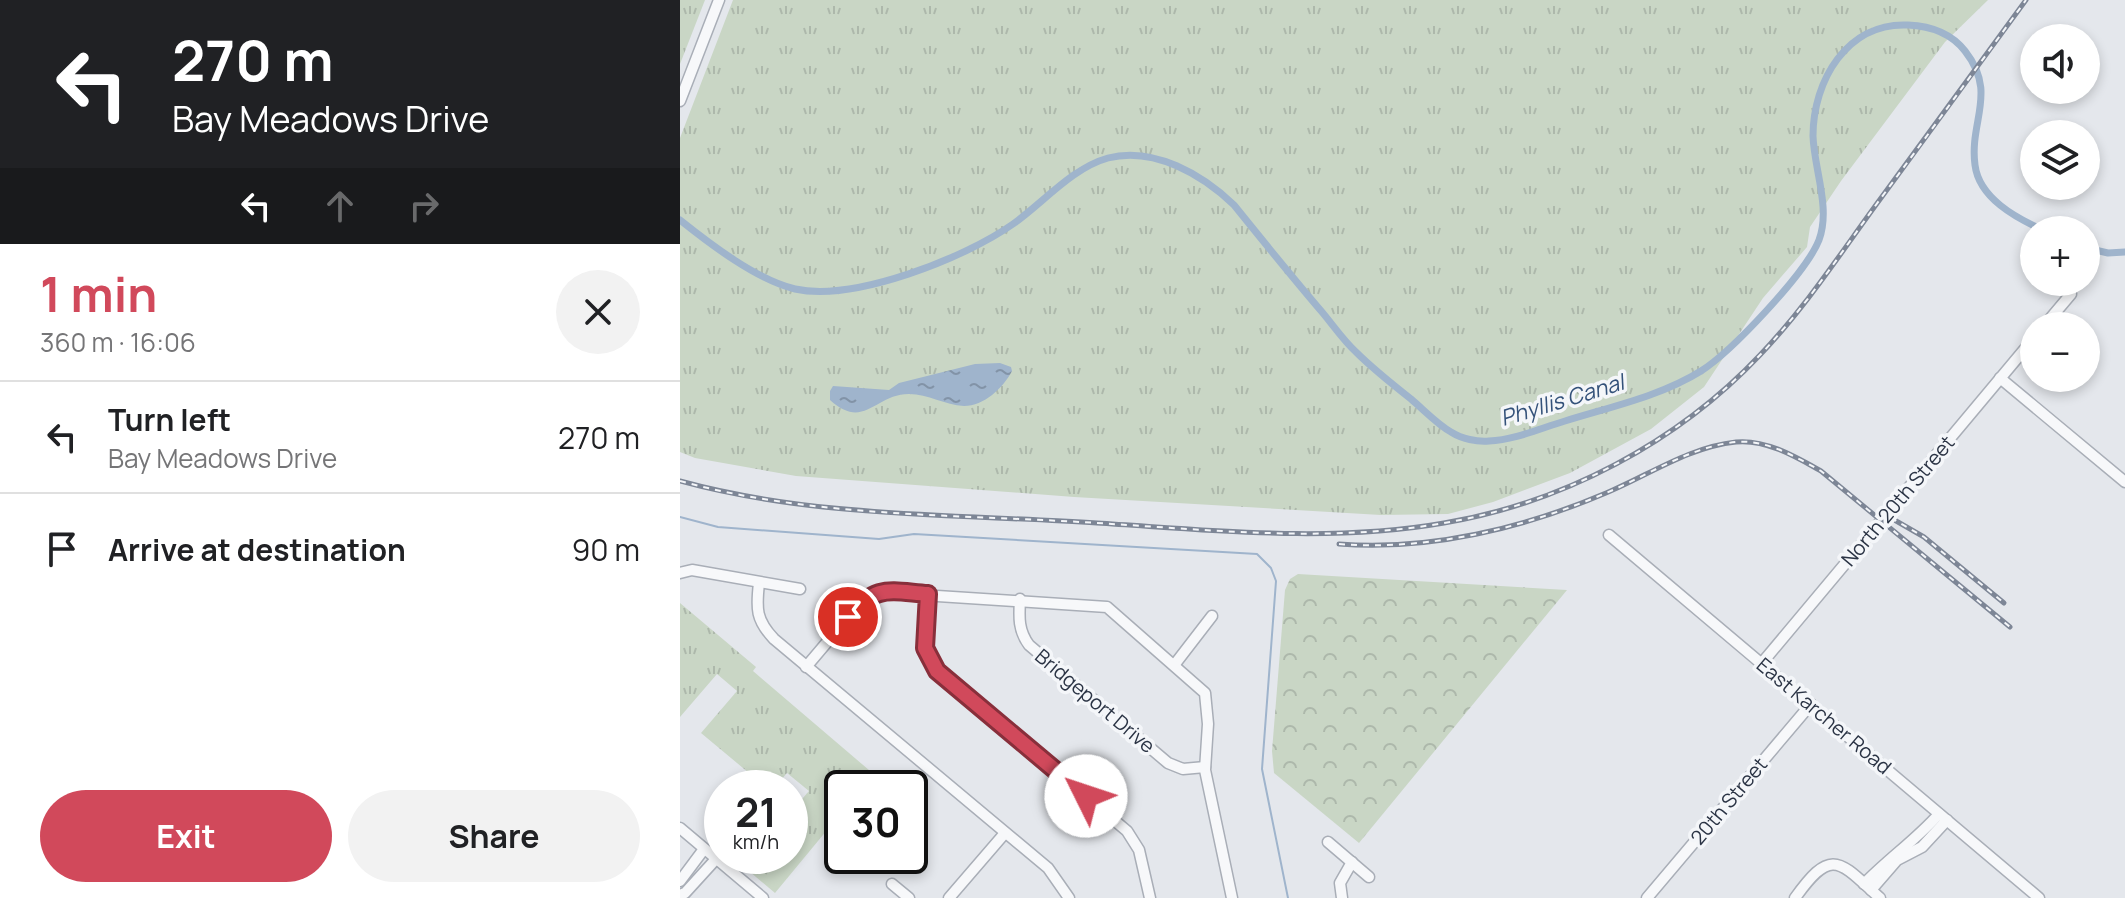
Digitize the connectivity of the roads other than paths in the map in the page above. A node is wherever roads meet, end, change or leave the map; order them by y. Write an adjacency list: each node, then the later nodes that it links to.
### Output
1 (719, 0): 2 (street)
2 (680, 101)
3 (2069, 296): 4 (street)
4 (2056, 312)
5 (2020, 354): 6 (street, North 20th Street)
6 (2000, 378): 7 (street); 15 (street, North 20th Street)
7 (2125, 482)
8 (1609, 535): 15 (street, East Karcher Road)
9 (680, 573): 10 (street)
10 (759, 583): 11 (street); 17 (street)
11 (800, 589)
12 (928, 594): 13 (street); 17 (street); 37 (street)
13 (1020, 599): 16 (street); 19 (street, Bridgeport Drive)
14 (1212, 616): 16 (street)
15 (1762, 663): 18 (street, East Karcher Road)
16 (1175, 664): 19 (street)
17 (806, 667): 22 (street)
18 (1811, 704): 20 (street, East Karcher Road); 40 (street, 20th Street)
19 (1205, 767): 38 (street)
20 (1943, 817): 31 (street); 42 (street, East Karcher Road)
21 (680, 828): 24 (street)
22 (1005, 833): 35 (street); 36 (street)
23 (1328, 842): 25 (street)
24 (704, 849): 29 (street)
25 (1352, 862): 28 (street); 39 (street)
26 (704, 872): 32 (street)
27 (734, 874): 33 (street)
28 (1369, 877)
29 (680, 881)
30 (892, 884): 34 (street)
31 (1872, 891): 41 (street)
32 (680, 895)
33 (763, 898)
34 (909, 898)
35 (949, 898)
36 (1069, 898)
37 (1150, 898)
38 (1232, 898)
39 (1342, 898)
40 (1647, 898)
41 (1795, 898)
42 (2039, 898)

